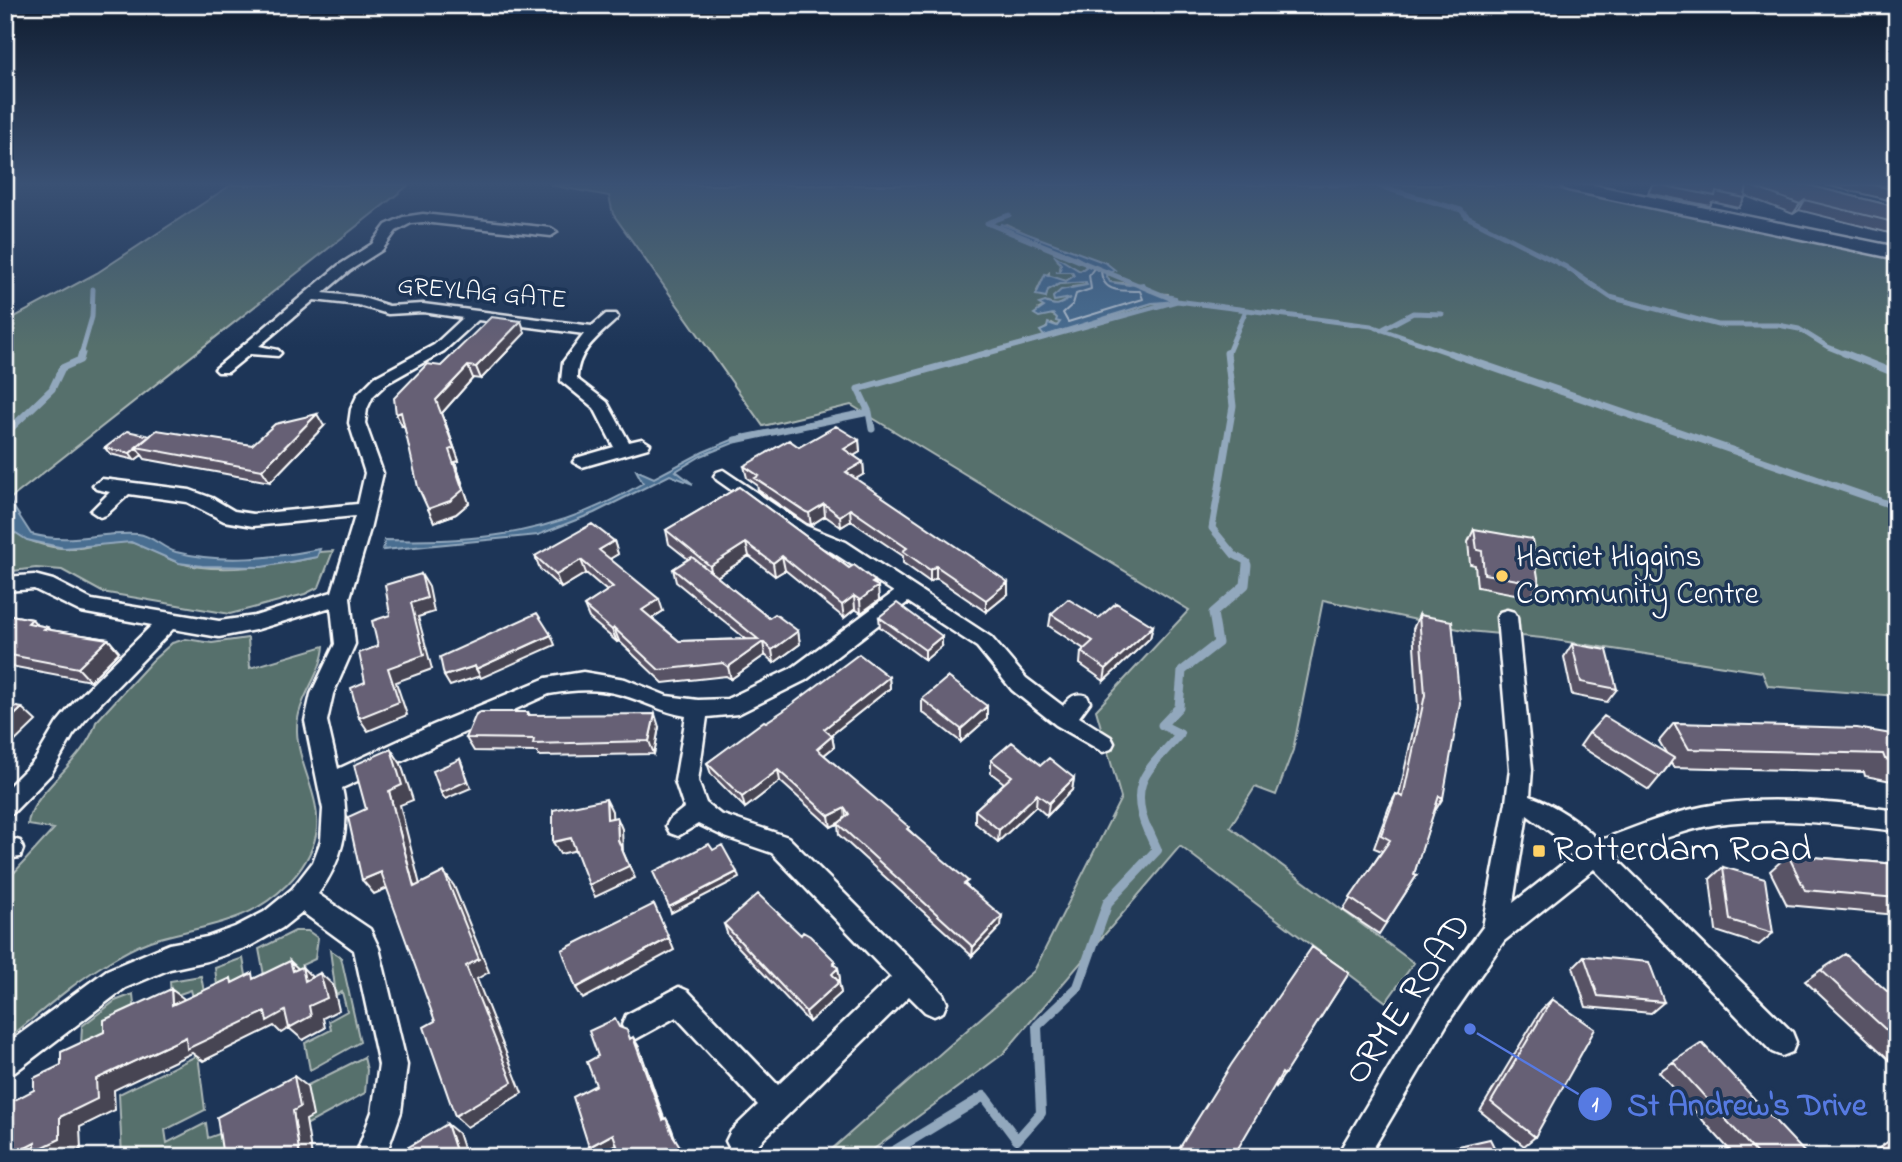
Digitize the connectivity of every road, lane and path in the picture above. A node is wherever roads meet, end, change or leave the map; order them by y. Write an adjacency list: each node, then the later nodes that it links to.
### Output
1 (383, 239): 6 (street)
2 (528, 239): 4 (street)
3 (1830, 239): 5 (main road)
4 (525, 243)
5 (1897, 253)
6 (314, 296): 7 (street, GREYLAG GATE); 10 (street)
7 (476, 314): 9 (street, GREYLAG GATE); 19 (street)
8 (611, 317): 9 (street, GREYLAG GATE)
9 (597, 331): 14 (street, GREYLAG GATE)
10 (247, 349): 11 (street); 12 (street)
11 (272, 353)
12 (223, 369)
13 (642, 444): 14 (street)
14 (624, 449): 15 (street)
15 (582, 462)
16 (102, 485): 17 (street)
17 (124, 489): 19 (street); 20 (street)
18 (719, 500): 22 (street)
19 (366, 509): 23 (street)
20 (100, 511)
21 (5, 584): 25 (street)
22 (905, 593): 27 (street); 28 (street)
23 (340, 597): 25 (street); 30 (street)
24 (1507, 617): 31 (street)
25 (168, 621): 32 (street)
26 (1079, 702): 28 (street)
27 (698, 709): 30 (street); 37 (street)
28 (1064, 719): 29 (street)
29 (1103, 743)
30 (330, 783): 35 (street)
31 (1518, 802): 34 (street); 36 (street)
32 (5, 806)
33 (1897, 821): 34 (street, ORME ROAD)
34 (1594, 854): 36 (street, ORME ROAD); 40 (street)
35 (301, 897): 41 (street); 44 (street)
36 (1495, 932): 45 (street, ORME ROAD)
37 (910, 977): 38 (street); 42 (street)
38 (934, 1003)
39 (636, 1025): 42 (street)
40 (1782, 1042)
41 (5, 1062)
42 (777, 1104): 43 (street)
43 (741, 1141)
44 (370, 1157)
45 (1352, 1157)

